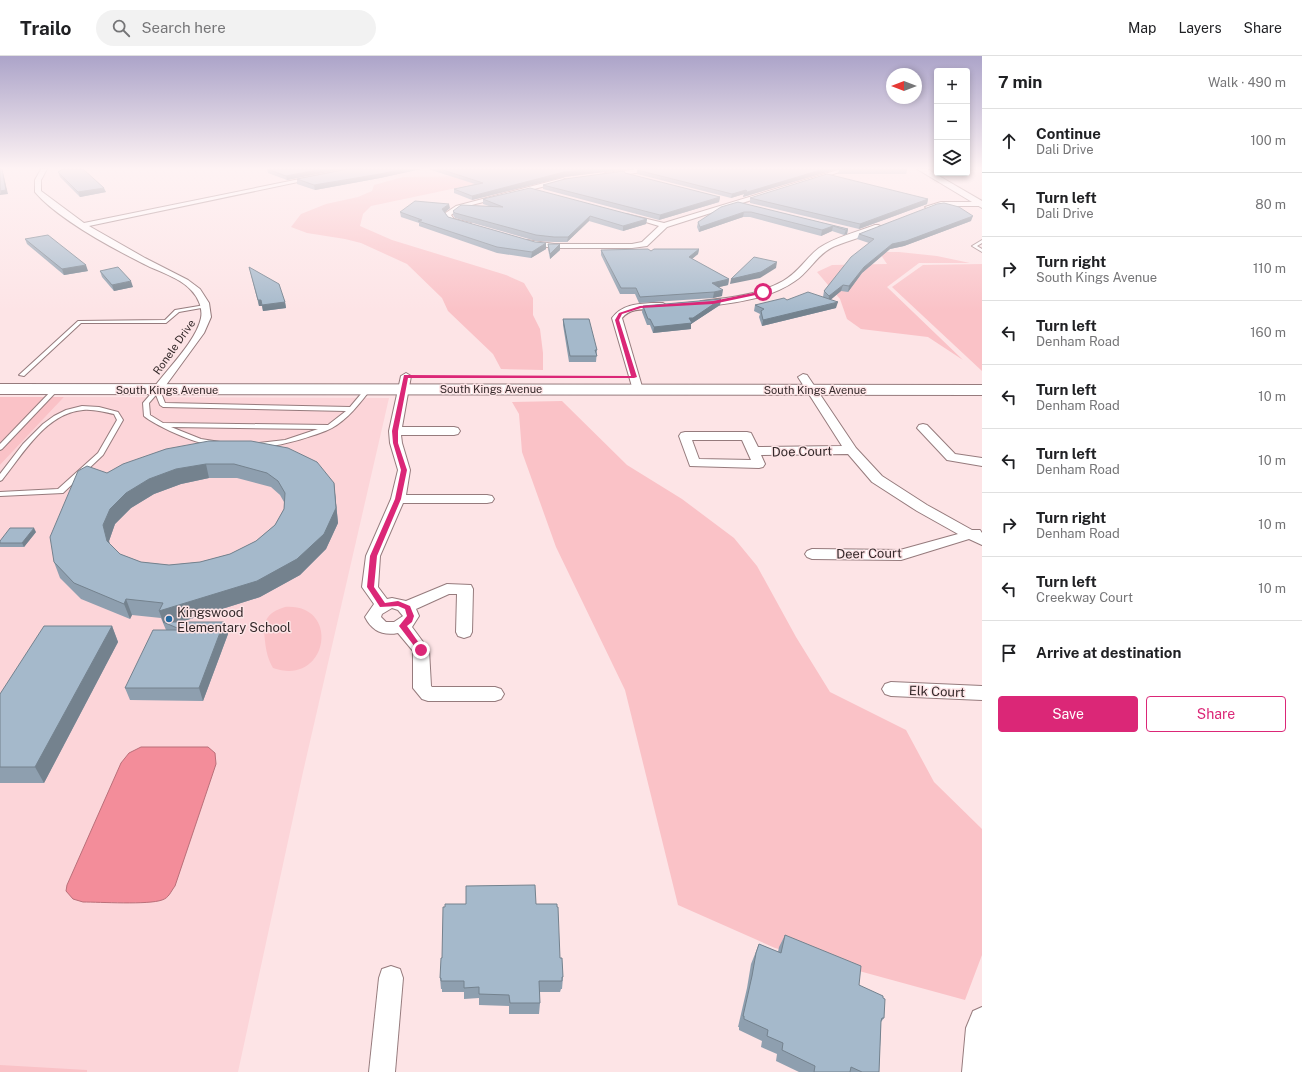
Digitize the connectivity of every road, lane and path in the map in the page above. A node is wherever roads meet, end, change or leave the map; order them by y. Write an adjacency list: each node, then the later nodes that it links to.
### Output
1 (69, 216): 7 (street, Ronele Drive)
2 (126, 216): 7 (street)
3 (449, 216): 9 (street)
4 (632, 216): 8 (street)
5 (691, 216): 8 (street)
6 (884, 224): 11 (street)
7 (84, 225): 16 (street, Ronele Drive)
8 (664, 225): 12 (street)
9 (474, 226)
10 (846, 230): 11 (street)
11 (860, 234): 15 (street)
12 (520, 240)
13 (982, 241): 14 (lane)
14 (982, 251)
15 (693, 304)
16 (205, 306): 19 (lane); 20 (street, Ronele Drive)
17 (673, 306): 23 (street)
18 (0, 375): 19 (main road, South Kings Avenue)
19 (22, 375): 20 (main road, South Kings Avenue)
20 (167, 376): 22 (main road, South Kings Avenue); 28 (street, Ronele Drive)
21 (982, 377): 24 (main road, South Kings Avenue)
22 (405, 383): 23 (main road, South Kings Avenue); 27 (main road, South Kings Avenue); 34 (street)
23 (636, 383): 24 (main road, South Kings Avenue)
24 (807, 384): 29 (main road, South Kings Avenue); 39 (street)
25 (0, 389): 26 (main road, South Kings Avenue)
26 (56, 389): 28 (main road, South Kings Avenue); 38 (lane)
27 (368, 389): 28 (main road, South Kings Avenue); 30 (lane)
28 (157, 390): 30 (lane); 31 (lane)
29 (982, 390)
30 (352, 409): 32 (lane)
31 (162, 425): 32 (lane); 36 (lane)
32 (330, 427): 37 (lane)
33 (923, 428): 41 (street)
34 (395, 431): 35 (street); 44 (street)
35 (454, 431)
36 (227, 445)
37 (248, 445)
38 (0, 448)
39 (851, 450): 40 (street, Doe Court); 46 (street)
40 (754, 451): 40 (street)
41 (982, 462)
42 (0, 479): 43 (lane)
43 (0, 494)
44 (398, 499): 45 (street); 48 (street)
45 (487, 499)
46 (978, 536): 47 (street, Deer Court)
47 (812, 554)
48 (383, 605): 49 (street); 50 (street)
49 (406, 607): 50 (street); 51 (street)
50 (402, 626): 54 (street)
51 (464, 632)
52 (892, 689): 53 (street, Elk Court)
53 (982, 693)
54 (495, 694)
55 (391, 978): 57 (street)
56 (982, 1020): 58 (street)
57 (382, 1072)
58 (975, 1072)

